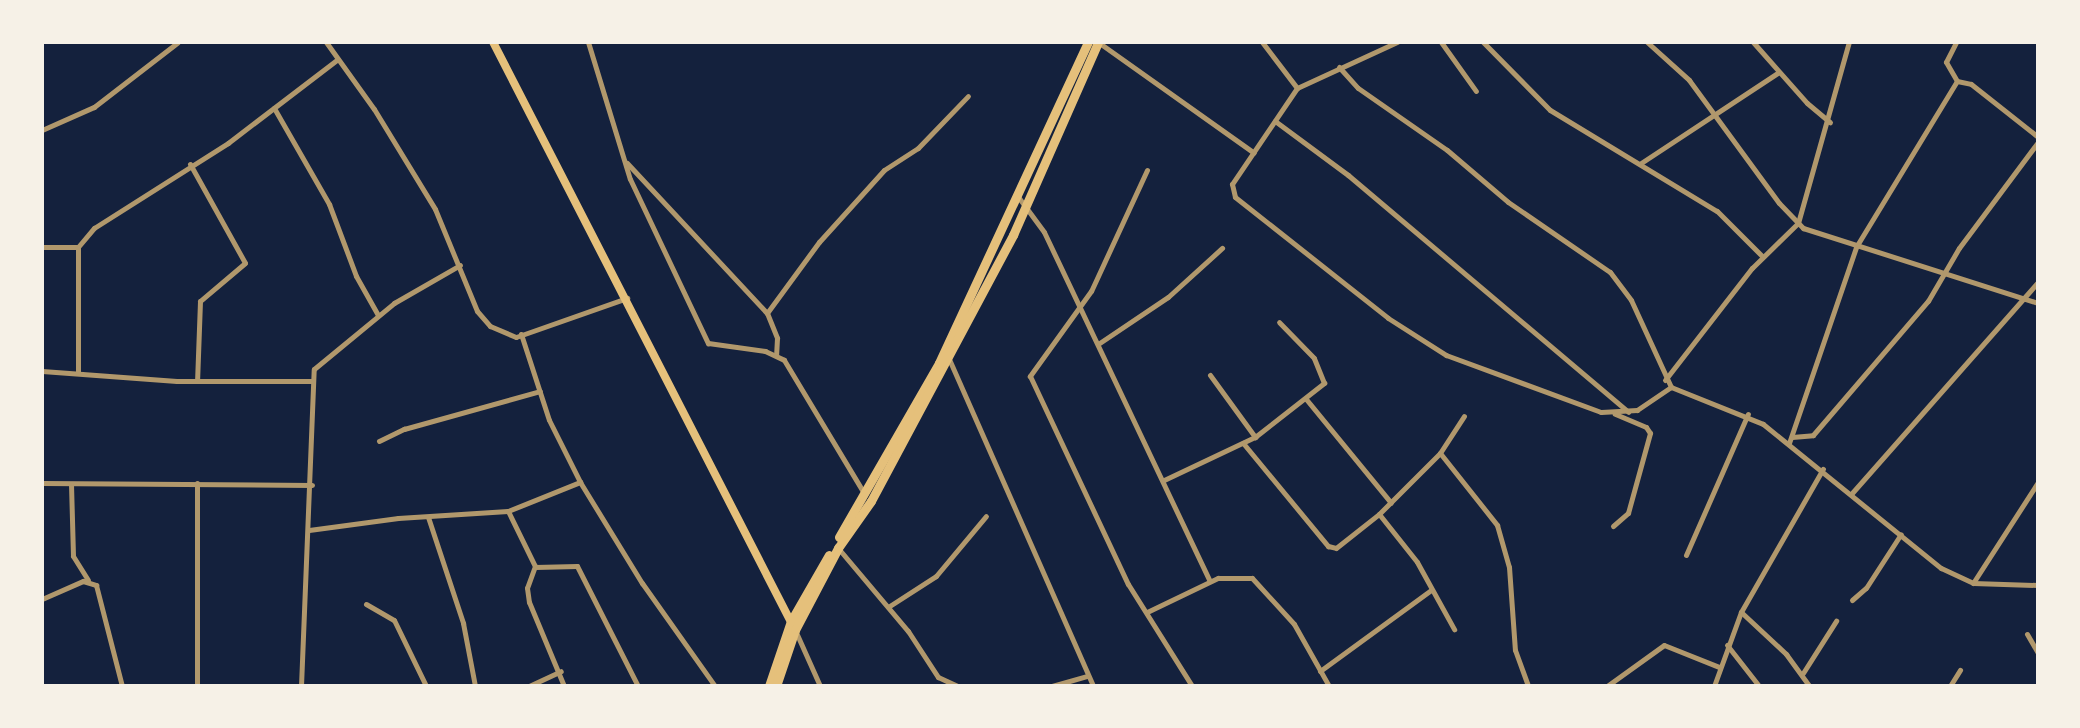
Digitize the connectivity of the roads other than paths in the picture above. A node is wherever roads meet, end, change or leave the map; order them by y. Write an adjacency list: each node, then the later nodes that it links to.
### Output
1 (178, 42): 26 (street)
2 (326, 42): 15 (street)
3 (493, 42): 44 (main road)
4 (588, 42): 29 (street)
5 (1088, 42): 33 (main road)
6 (1098, 42): 28 (street); 34 (main road)
7 (1262, 42): 19 (street)
8 (1397, 42): 16 (street)
9 (1441, 42): 20 (street)
10 (1483, 42): 30 (street)
11 (1647, 42): 23 (street)
12 (1752, 42): 17 (street)
13 (1849, 42): 25 (street)
14 (1956, 42): 18 (street)
15 (338, 59): 22 (street); 41 (street)
16 (1339, 67): 19 (street); 59 (street)
17 (1779, 72): 23 (street); 25 (street)
18 (1957, 81): 27 (street); 38 (street)
19 (1297, 88): 24 (street)
20 (1476, 91)
21 (968, 96): 48 (street)
22 (274, 107): 31 (street); 49 (street)
23 (1713, 113): 30 (street); 35 (street)
24 (1275, 121): 28 (street); 64 (street)
25 (1830, 122): 35 (street)
26 (42, 130)
27 (2038, 139): 42 (street)
28 (1254, 153): 65 (street)
29 (625, 162): 48 (street); 53 (street)
30 (1641, 163): 40 (street)
31 (190, 164): 37 (street); 60 (street)
32 (1147, 170): 47 (street)
33 (1019, 198): 34 (street); 84 (main road)
34 (1026, 209): 47 (street); 54 (main road)
35 (1798, 223): 38 (street); 40 (street)
36 (42, 247): 37 (street)
37 (78, 247): 56 (street)
38 (1856, 247): 42 (street); 69 (street)
39 (1222, 248): 52 (street)
40 (1762, 256): 59 (street)
41 (460, 265): 49 (street); 51 (street)
42 (1945, 275): 45 (street); 69 (street)
43 (2038, 282): 45 (street)
44 (627, 298): 51 (street); 108 (main road)
45 (2025, 299): 46 (street); 83 (street)
46 (2038, 303)
47 (1080, 305): 52 (street); 105 (street)
48 (767, 313): 53 (street)
49 (378, 315): 58 (street)
50 (1279, 322): 63 (street)
51 (521, 334): 62 (street)
52 (1098, 344): 76 (street)
53 (776, 355): 84 (street)
54 (950, 359): 84 (main road); 118 (street)
55 (42, 371): 56 (street)
56 (78, 373): 60 (street)
57 (1210, 375): 68 (street)
58 (312, 380): 60 (street); 82 (street)
59 (1665, 380): 61 (street)
60 (197, 381)
61 (1671, 387): 64 (street); 66 (street)
62 (540, 391): 70 (street); 77 (street)
63 (1306, 399): 68 (street); 85 (street)
64 (1628, 412): 65 (street)
65 (1615, 414): 90 (street)
66 (1748, 414): 69 (street); 94 (street)
67 (1464, 416): 74 (street)
68 (1255, 437): 72 (street)
69 (1791, 440): 75 (street)
70 (379, 441)
71 (2038, 442): 73 (street)
72 (1243, 443): 76 (street); 87 (street)
73 (2038, 452)
74 (1440, 453): 85 (street); 136 (street)
75 (1823, 469): 83 (street); 106 (street)
76 (1164, 480): 97 (street)
77 (580, 482): 86 (street); 127 (street)
78 (2038, 482): 98 (street)
79 (42, 483): 81 (street)
80 (197, 483): 81 (street); 82 (street); 120 (street)
81 (71, 484): 96 (street)
82 (312, 485): 91 (street)
83 (1852, 493): 92 (street)
84 (868, 498): 93 (main road); 108 (main road)
85 (1391, 503): 87 (street)
86 (508, 511): 89 (street); 95 (street)
87 (1379, 514): 100 (street)
88 (986, 516): 104 (street)
89 (428, 517): 91 (street); 123 (street)
90 (1613, 526)
91 (309, 530): 121 (street)
92 (1901, 534): 98 (street); 102 (street)
93 (838, 548): 104 (street); 108 (main road)
94 (1686, 555)
95 (535, 567): 115 (street); 126 (street)
96 (88, 580): 101 (street); 119 (street)
97 (1210, 582): 105 (street); 116 (street)
98 (1973, 583): 99 (street)
99 (2038, 585)
100 (1431, 590): 109 (street); 116 (street)
101 (42, 598)
102 (1852, 600)
103 (366, 604): 122 (street)
104 (888, 607): 131 (street)
105 (1147, 612): 134 (street)
106 (1741, 612): 111 (street); 117 (street)
107 (1836, 621): 117 (street)
108 (793, 625): 128 (main road); 129 (main road); 130 (street)
109 (1454, 629)
110 (2027, 634): 112 (street)
111 (1727, 645): 113 (street); 139 (street)
112 (2038, 653)
113 (1719, 667): 137 (street); 138 (street)
114 (1960, 670): 141 (street)
115 (561, 671): 124 (street); 125 (street)
116 (1320, 671): 135 (street)
117 (1803, 673): 140 (street)
118 (1086, 676): 132 (street); 133 (street)
119 (122, 686)
120 (197, 686)
121 (302, 686)
122 (426, 686)
123 (475, 686)
124 (529, 686)
125 (564, 686)
126 (638, 686)
127 (715, 686)
128 (769, 686)
129 (776, 686)
130 (820, 686)
131 (957, 686)
132 (1052, 686)
133 (1093, 686)
134 (1192, 686)
135 (1329, 686)
136 (1528, 686)
137 (1607, 686)
138 (1714, 686)
139 (1759, 686)
140 (1809, 686)
141 (1950, 686)

